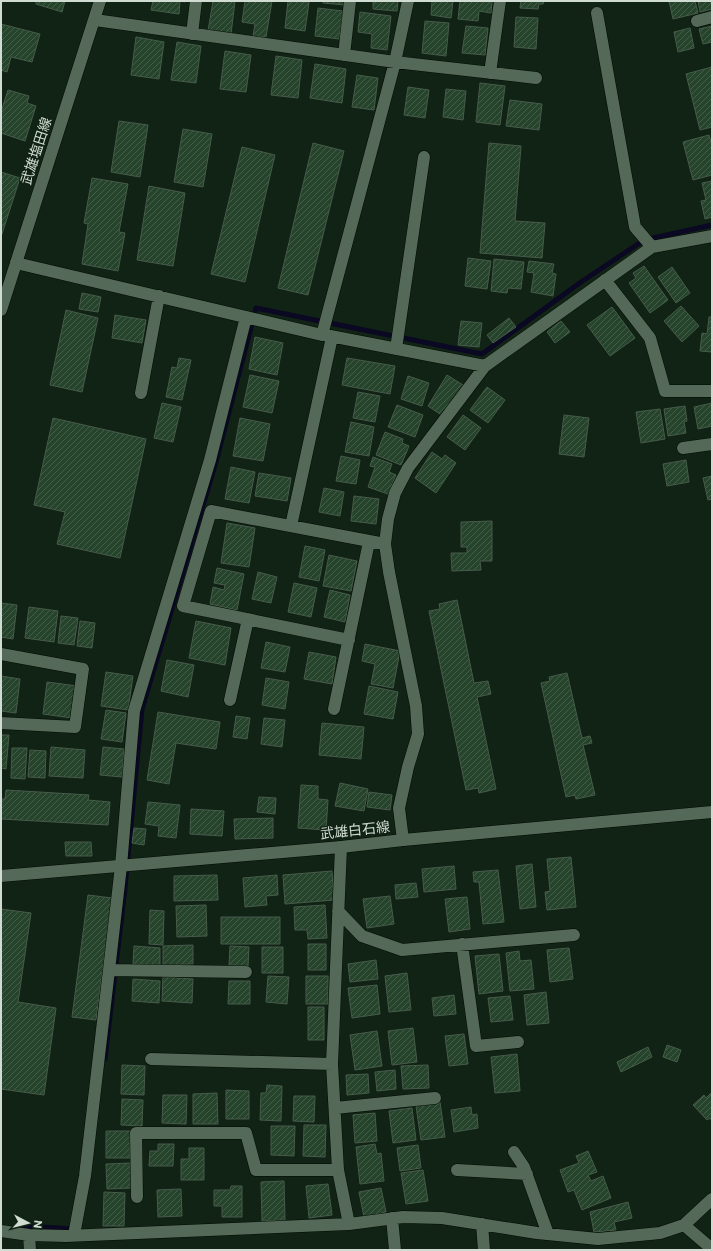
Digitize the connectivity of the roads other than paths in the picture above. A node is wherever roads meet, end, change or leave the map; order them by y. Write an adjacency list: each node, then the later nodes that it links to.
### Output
1 (100, 1): 8 (street, 武雄塩田線)
2 (196, 1): 10 (street)
3 (350, 1): 11 (street)
4 (408, 1): 12 (street)
5 (500, 1): 13 (street)
6 (597, 13): 17 (street)
7 (712, 17): 9 (street)
8 (95, 20): 10 (street); 18 (street, 武雄塩田線)
9 (696, 22)
10 (192, 34): 11 (street)
11 (344, 55): 12 (street)
12 (394, 62): 13 (street); 23 (street)
13 (490, 73): 14 (street)
14 (536, 78)
15 (424, 157): 24 (street)
16 (712, 236): 17 (street)
17 (652, 247): 19 (street)
18 (16, 263): 20 (street); 21 (street, 武雄塩田線)
19 (606, 280): 25 (street); 26 (street)
20 (159, 296): 22 (street); 27 (street)
21 (1, 310)
22 (246, 317): 23 (street); 42 (street)
23 (327, 336): 24 (street); 30 (street)
24 (396, 348): 25 (street)
25 (485, 366): 32 (street)
26 (712, 391)
27 (141, 393)
28 (712, 444): 29 (street)
29 (683, 448)
30 (291, 526): 31 (street); 33 (street)
31 (369, 542): 32 (street); 34 (street)
32 (385, 544): 40 (street)
33 (248, 619): 34 (street); 36 (street)
34 (349, 640): 37 (street)
35 (1, 654): 38 (street)
36 (230, 700)
37 (334, 709)
38 (1, 723)
39 (712, 812): 40 (street, 武雄白石線)
40 (403, 840): 41 (street, 武雄白石線)
41 (341, 847): 42 (street, 武雄白石線); 44 (street)
42 (121, 866): 43 (street, 武雄白石線); 47 (street)
43 (1, 876)
44 (338, 910): 46 (street); 51 (street)
45 (574, 935): 46 (street)
46 (462, 944): 49 (street)
47 (109, 970): 48 (street); 67 (street)
48 (246, 972)
49 (518, 1042)
50 (151, 1059): 51 (street)
51 (332, 1064): 53 (street)
52 (435, 1098): 53 (street)
53 (335, 1108): 55 (street)
54 (514, 1152): 57 (street)
55 (338, 1170): 58 (street); 61 (street)
56 (457, 1170): 57 (street)
57 (527, 1174): 65 (street)
58 (137, 1196)
59 (712, 1199): 63 (street)
60 (392, 1218): 61 (street); 62 (street); 70 (street)
61 (349, 1224): 67 (street)
62 (482, 1224): 65 (street); 71 (street)
63 (684, 1225): 65 (street); 68 (street)
64 (1, 1230): 66 (street)
65 (548, 1234)
66 (29, 1235): 67 (street); 69 (street)
67 (74, 1235)
68 (712, 1249)
69 (30, 1250)
70 (395, 1250)
71 (484, 1250)

